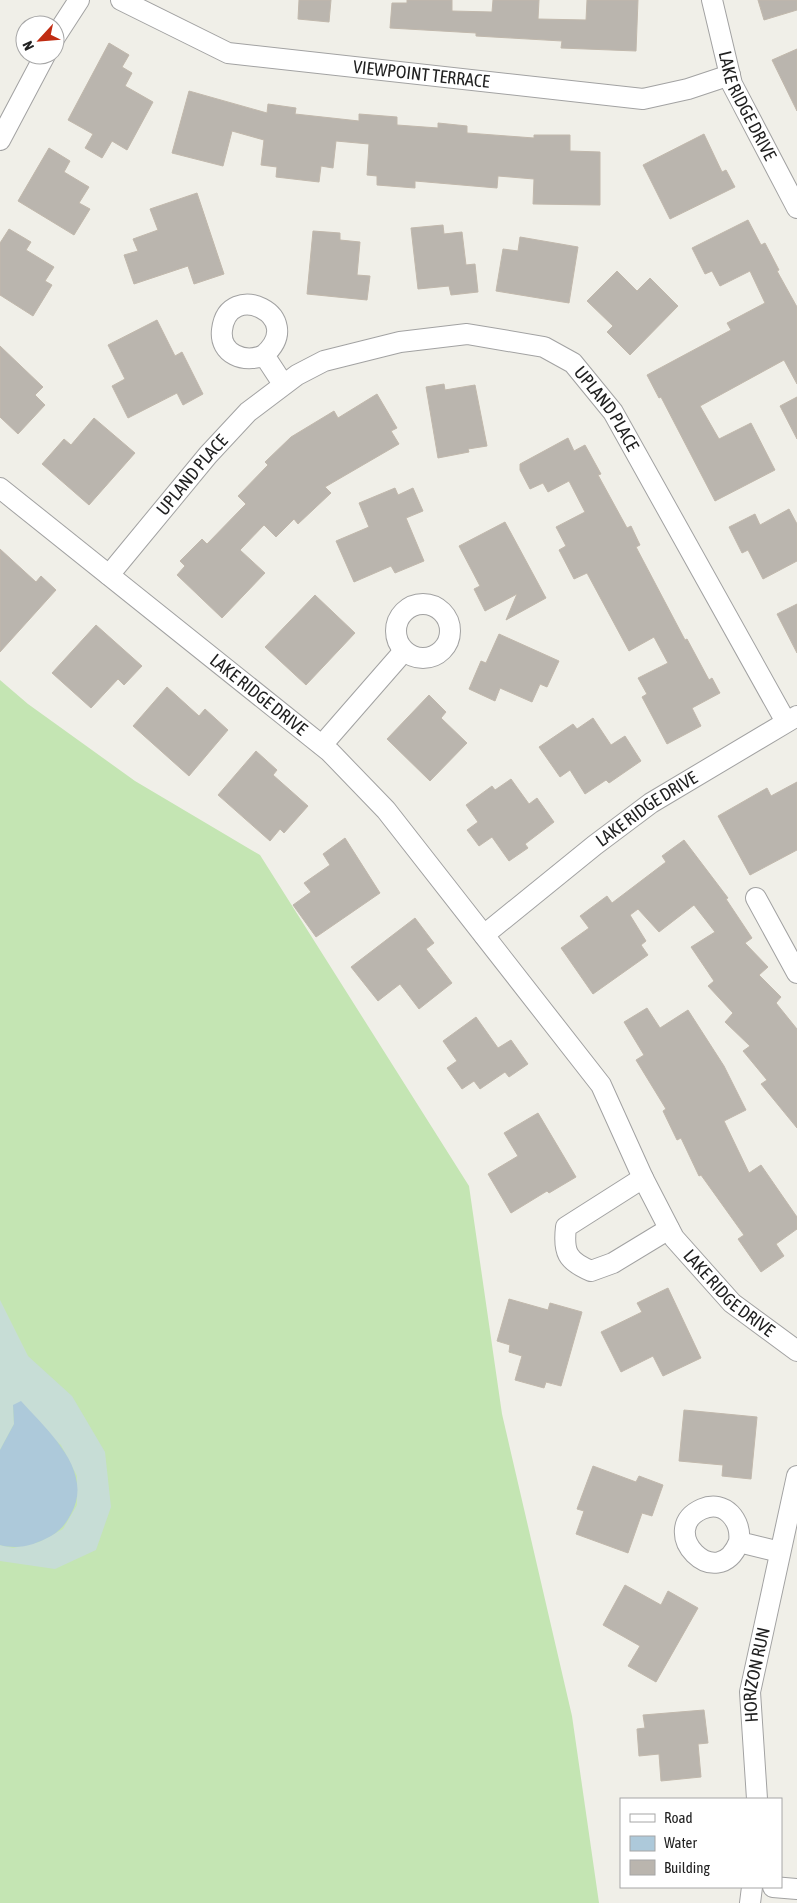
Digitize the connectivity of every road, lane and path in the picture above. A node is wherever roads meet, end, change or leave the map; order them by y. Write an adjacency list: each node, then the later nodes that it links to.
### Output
1 (79, 0): 4 (street)
2 (121, 0): 6 (street, VIEWPOINT TERRACE)
3 (712, 0): 6 (street, LAKE RIDGE DRIVE)
4 (65, 22)
5 (40, 65): 7 (street)
6 (730, 75): 8 (street, LAKE RIDGE DRIVE)
7 (0, 140)
8 (797, 208)
9 (264, 355): 10 (street)
10 (283, 384): 12 (street, UPLAND PLACE); 14 (street, UPLAND PLACE)
11 (0, 488): 12 (street, LAKE RIDGE DRIVE)
12 (109, 575): 15 (street, LAKE RIDGE DRIVE)
13 (404, 651): 15 (street)
14 (791, 719): 17 (street, LAKE RIDGE DRIVE)
15 (322, 745): 17 (street, LAKE RIDGE DRIVE)
16 (756, 898): 18 (street)
17 (484, 935): 19 (street, LAKE RIDGE DRIVE)
18 (797, 973)
19 (643, 1178): 20 (street, LAKE RIDGE DRIVE); 20 (street)
20 (669, 1229): 21 (street, LAKE RIDGE DRIVE)
21 (797, 1350)
22 (797, 1476): 24 (street, HORIZON RUN)
23 (739, 1542): 24 (street)
24 (780, 1552): 25 (street, HORIZON RUN)
25 (757, 1798)
26 (752, 1888): 29 (street)
27 (781, 1888): 28 (street)
28 (797, 1890)
29 (750, 1903)

